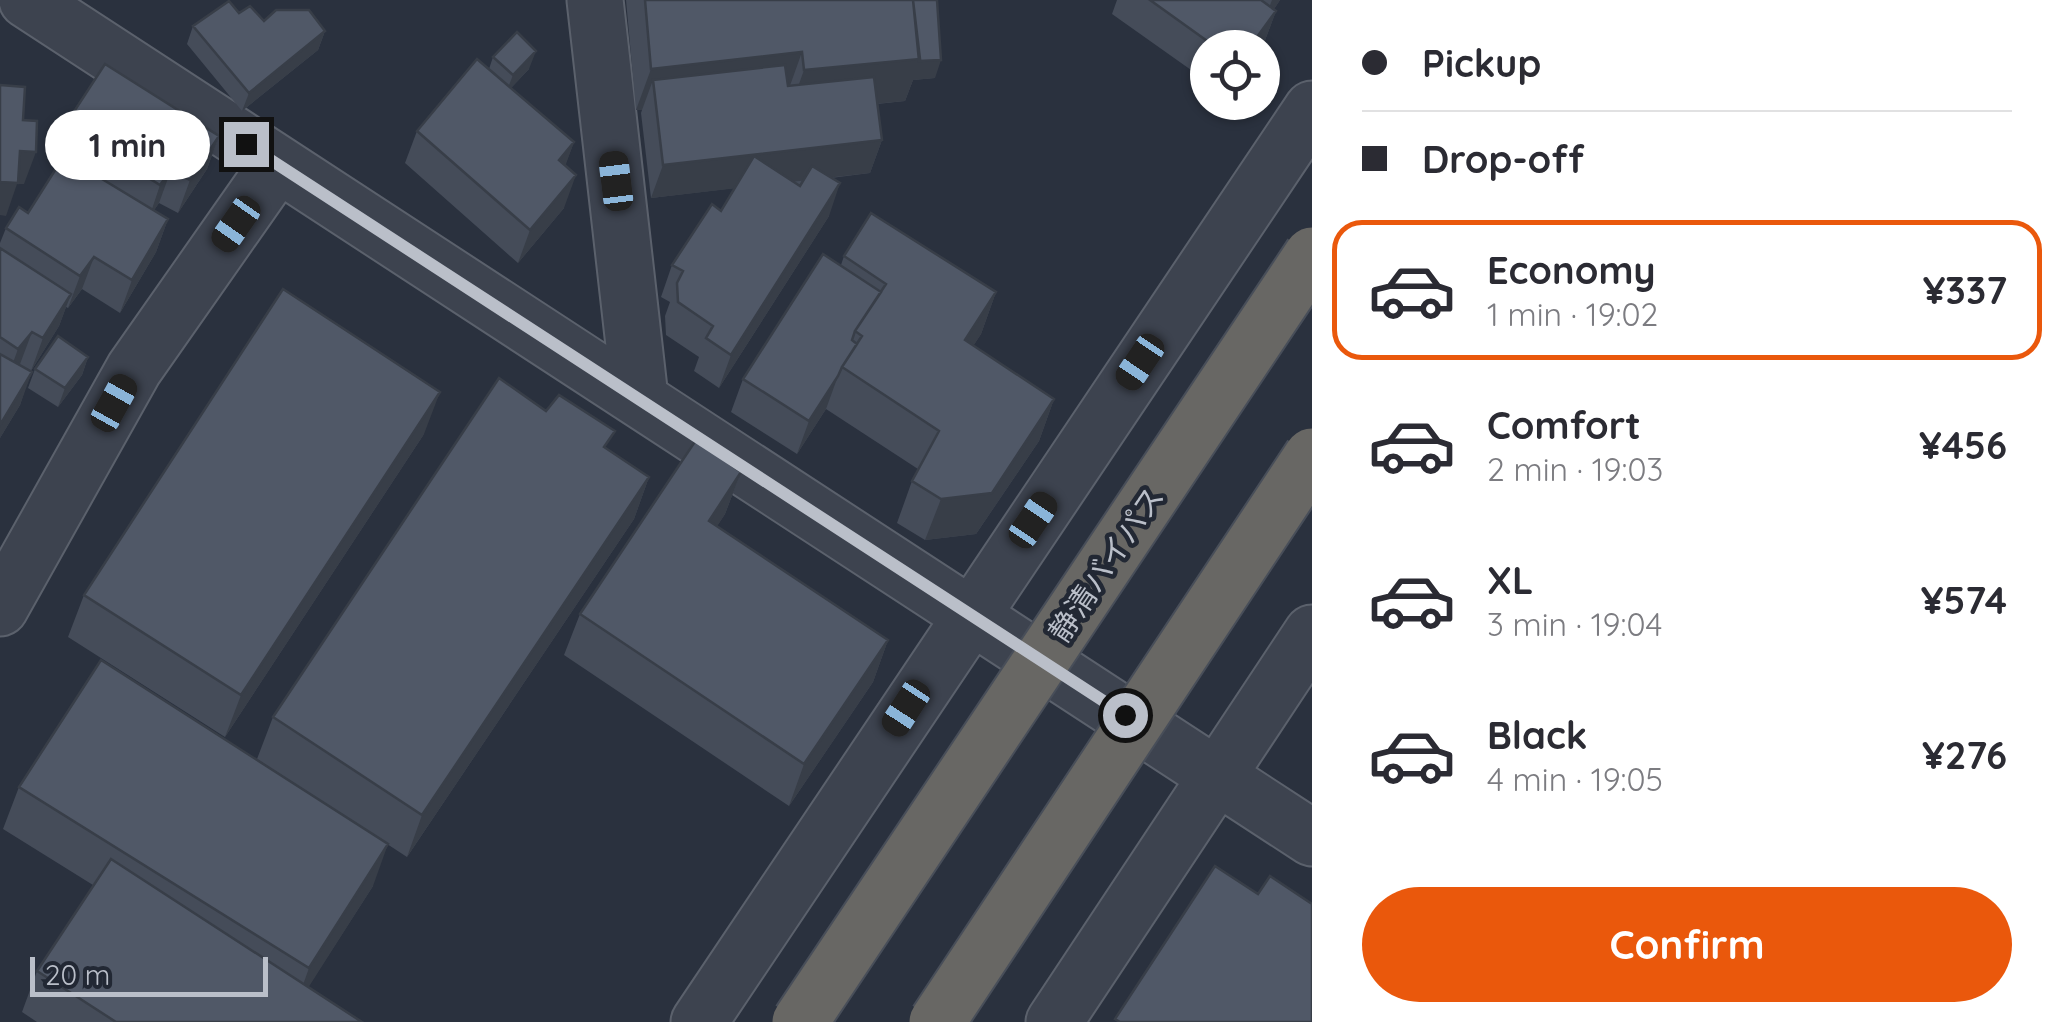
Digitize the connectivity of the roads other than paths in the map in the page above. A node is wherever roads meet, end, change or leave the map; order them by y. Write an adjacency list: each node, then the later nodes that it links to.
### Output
1 (27, 0): 4 (street)
2 (595, 0): 6 (street)
3 (1312, 109): 9 (street)
4 (277, 165): 6 (street); 8 (street)
5 (1312, 256): 14 (highway, 静清バイパス, bridge)
6 (640, 398): 9 (street)
7 (1312, 456): 15 (highway, bridge)
8 (0, 608)
9 (968, 614): 11 (street); 13 (street)
10 (1312, 633): 11 (street)
11 (1218, 776): 12 (street); 16 (street)
12 (1312, 838)
13 (699, 1022)
14 (800, 1022)
15 (936, 1022)
16 (1054, 1022)

